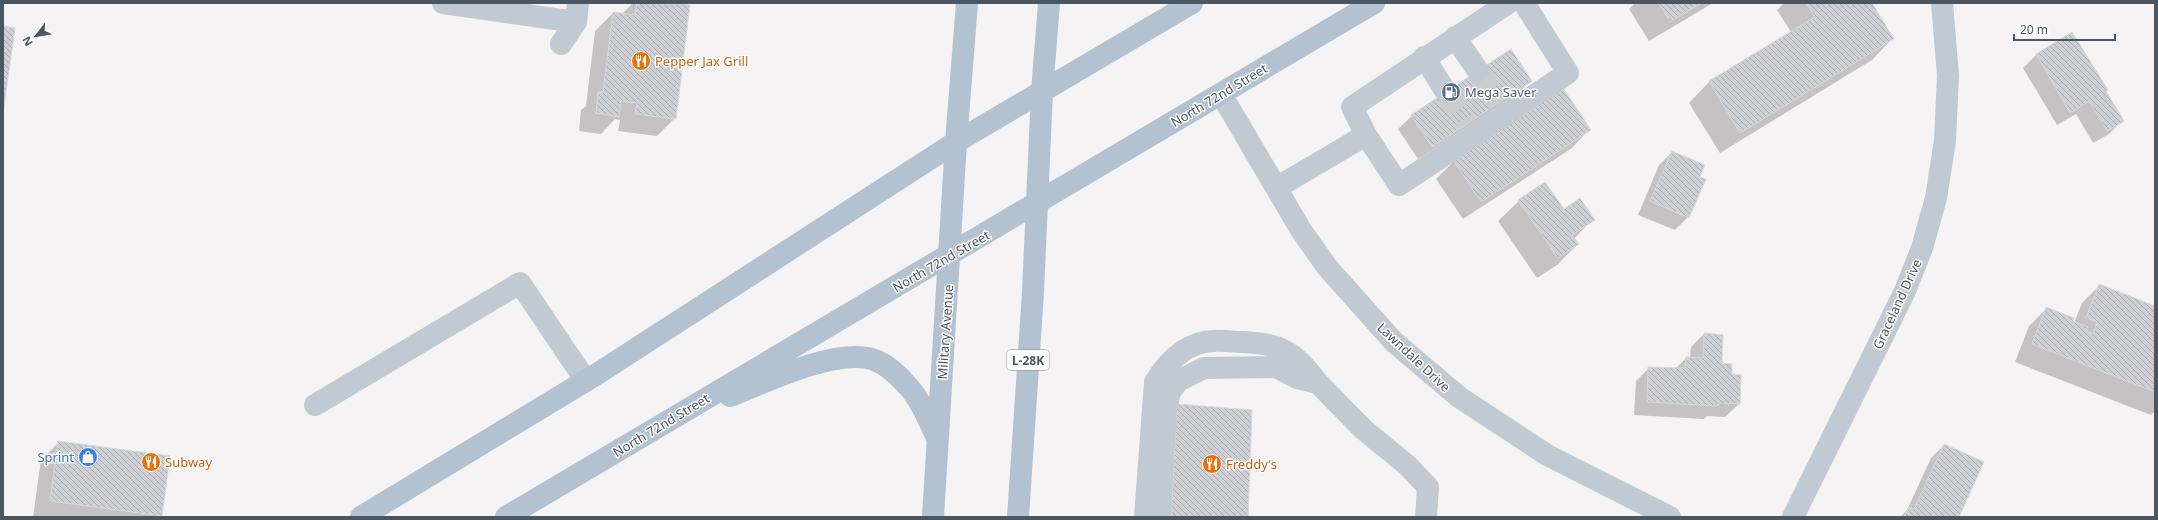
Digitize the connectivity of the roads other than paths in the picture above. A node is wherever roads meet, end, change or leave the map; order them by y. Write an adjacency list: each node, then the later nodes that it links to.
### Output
1 (443, 3): 9 (street)
2 (967, 3): 18 (main road, Military Avenue)
3 (1049, 3): 14 (main road, L-28K)
4 (1192, 3): 14 (main road)
5 (1374, 3): 16 (main road, North 72nd Street)
6 (1508, 3): 10 (street)
7 (1524, 3): 17 (street)
8 (1942, 3): 35 (street, Graceland Drive)
9 (577, 12): 11 (street)
10 (1455, 37): 12 (street); 13 (street)
11 (561, 44)
12 (1424, 57): 15 (street); 17 (street)
13 (1478, 71)
14 (1042, 91): 18 (main road); 20 (main road, L-28K)
15 (1446, 92)
16 (1221, 94): 19 (street, Lawndale Drive); 20 (main road, North 72nd Street)
17 (1366, 135): 19 (street)
18 (956, 142): 21 (main road, Military Avenue); 22 (main road)
19 (1276, 188): 34 (street, Lawndale Drive)
20 (1038, 203): 21 (main road, North 72nd Street); 30 (main road, L-28K)
21 (950, 255): 25 (main road, North 72nd Street); 26 (main road, Military Avenue)
22 (586, 381): 24 (street); 27 (main road)
23 (1318, 383): 31 (street); 32 (street); 33 (street)
24 (315, 404)
25 (673, 418): 26 (main road); 28 (main road, North 72nd Street)
26 (938, 440): 29 (main road, Military Avenue)
27 (361, 517)
28 (506, 517)
29 (933, 517)
30 (1018, 517)
31 (1145, 517)
32 (1160, 517)
33 (1426, 517)
34 (1670, 517)
35 (1793, 517)

